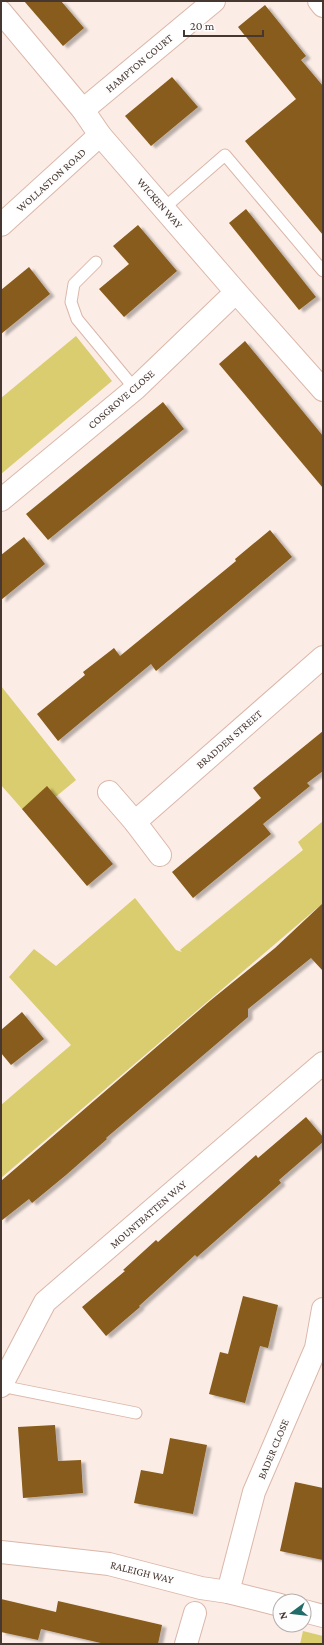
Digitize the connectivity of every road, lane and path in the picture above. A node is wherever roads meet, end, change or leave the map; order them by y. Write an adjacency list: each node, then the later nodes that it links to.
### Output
1 (214, 1): 5 (street, HAMPTON COURT)
2 (319, 1): 3 (street)
3 (323, 6)
4 (1, 12): 5 (street, WICKEN WAY)
5 (83, 110): 6 (street, WICKEN WAY)
6 (100, 134): 7 (street, WICKEN WAY); 8 (street, WOLLASTON ROAD)
7 (164, 208): 10 (lane); 11 (street, WICKEN WAY)
8 (1, 225)
9 (96, 262): 12 (lane)
10 (323, 271)
11 (236, 292): 12 (street, COSGROVE CLOSE); 13 (street, WICKEN WAY)
12 (135, 388): 14 (street, COSGROVE CLOSE)
13 (323, 390)
14 (1, 500)
15 (323, 657): 17 (street, BRADDEN STREET)
16 (109, 792): 17 (street)
17 (135, 822): 18 (street)
18 (160, 855)
19 (323, 1063): 21 (street, MOUNTBATTEN WAY)
20 (323, 1309): 24 (street, BADER CLOSE)
21 (1, 1386): 22 (lane)
22 (136, 1413)
23 (1, 1552): 24 (street, RALEIGH WAY)
24 (228, 1592): 25 (street, RALEIGH WAY)
25 (272, 1603)
26 (195, 1613): 29 (street)
27 (312, 1613): 28 (street)
28 (323, 1616)
29 (186, 1644)

